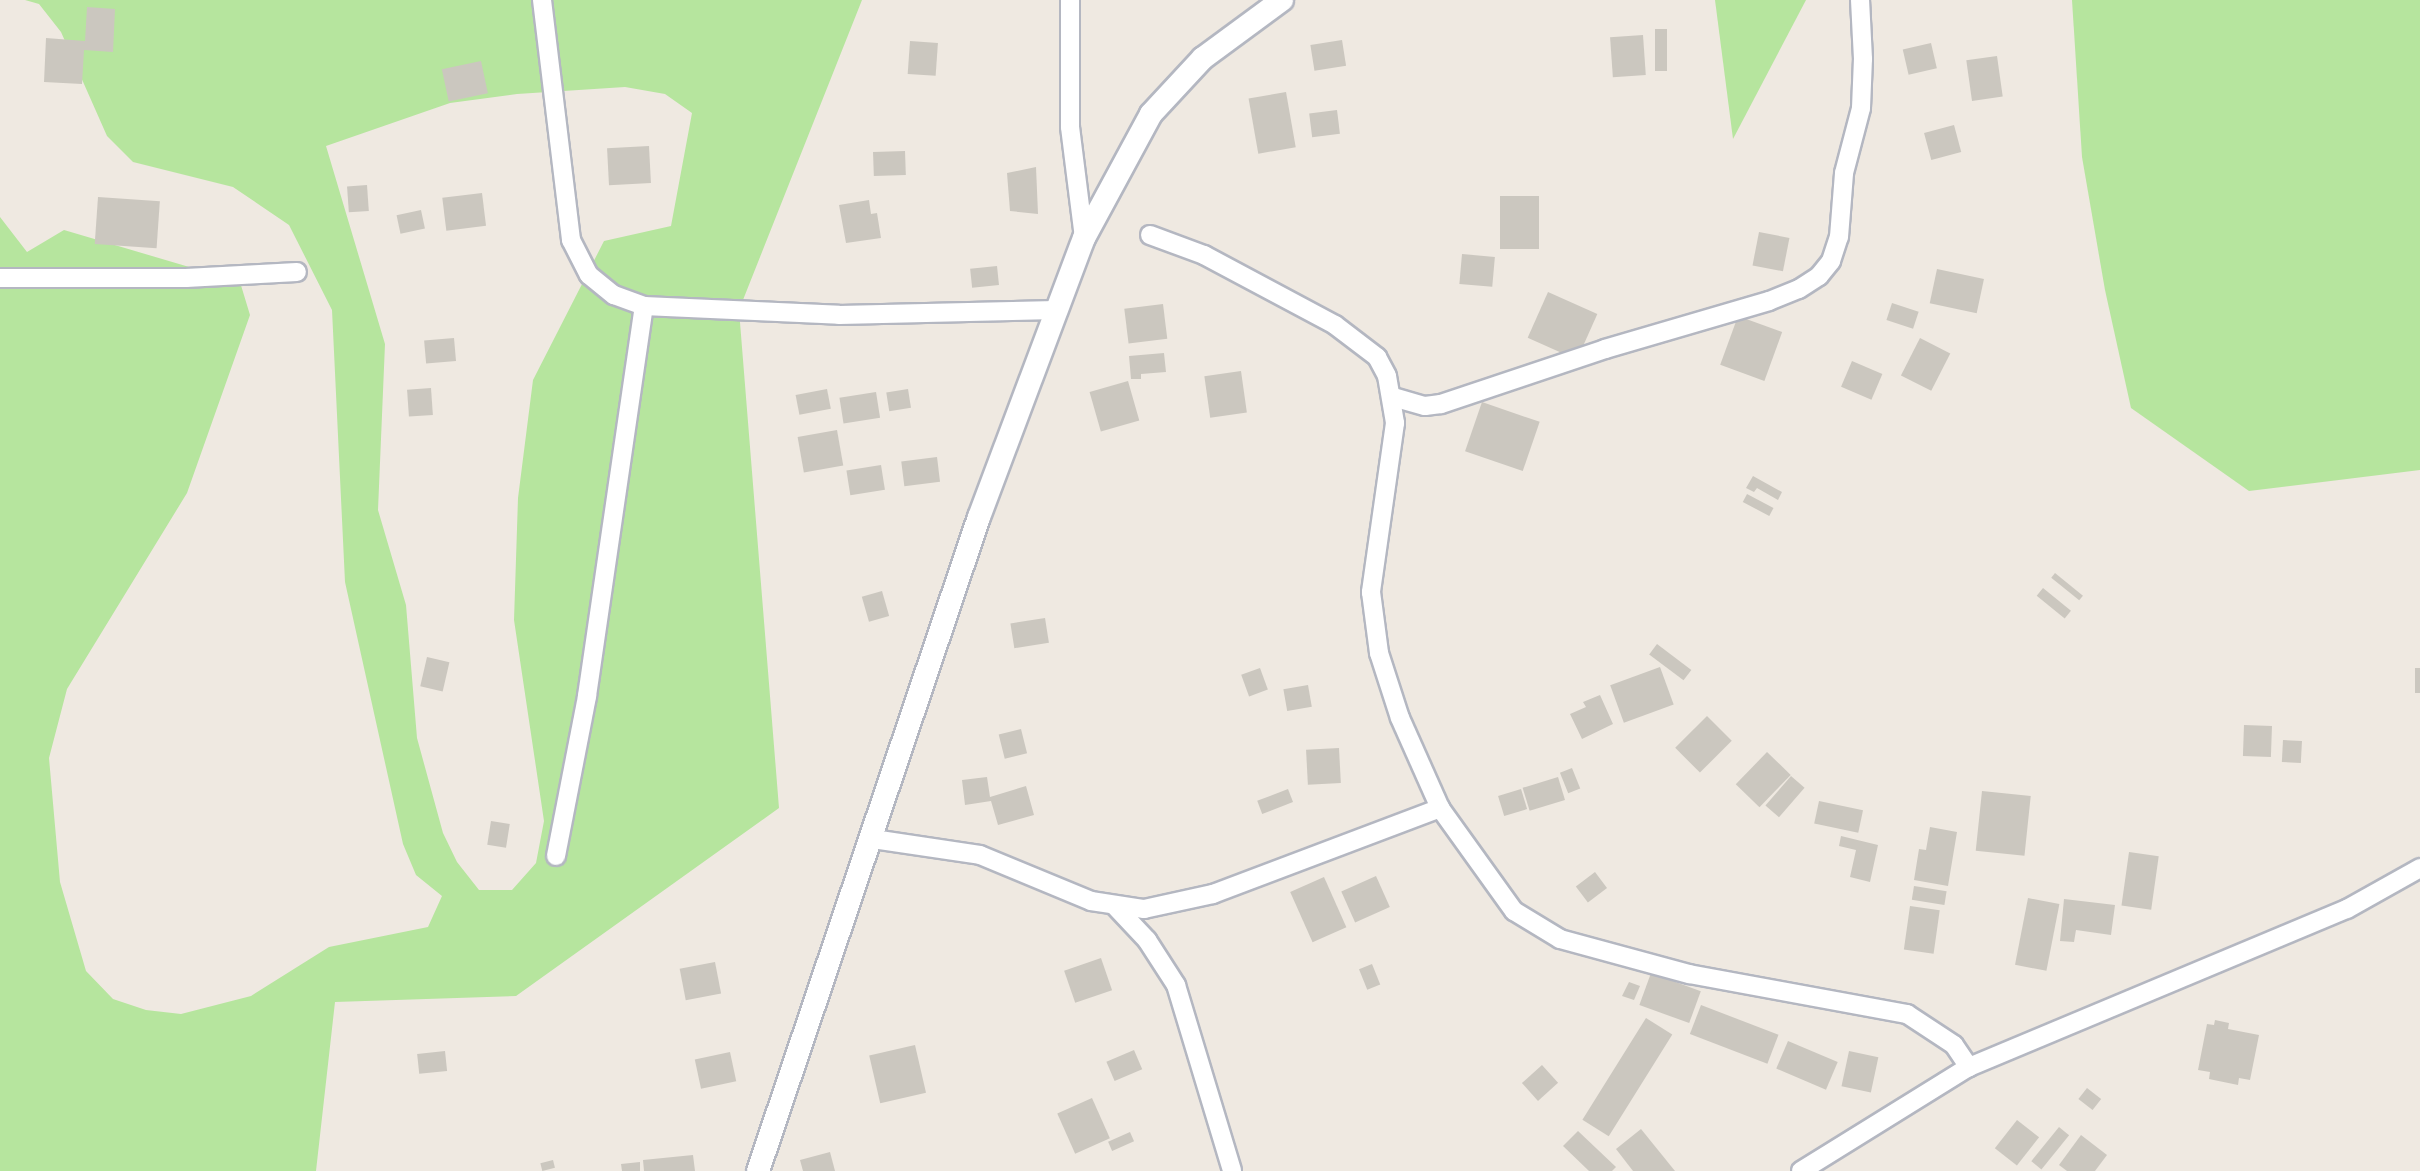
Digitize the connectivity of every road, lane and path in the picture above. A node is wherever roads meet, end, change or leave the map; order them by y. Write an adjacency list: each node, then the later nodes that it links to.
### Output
1 (542, 0): 9 (street)
2 (1070, 0): 6 (street)
3 (1282, 0): 6 (street)
4 (1860, 0): 11 (street)
5 (1150, 235): 11 (street)
6 (1084, 238): 10 (street)
7 (297, 272): 8 (street)
8 (0, 278)
9 (644, 306): 10 (street); 14 (street)
10 (1056, 310): 13 (street)
11 (1393, 397): 12 (street)
12 (1440, 808): 16 (street); 17 (street)
13 (873, 839): 16 (street); 18 (street)
14 (555, 856)
15 (2420, 867): 17 (street)
16 (1115, 906): 19 (street)
17 (1969, 1067): 20 (street)
18 (758, 1171)
19 (1233, 1171)
20 (1801, 1171)

